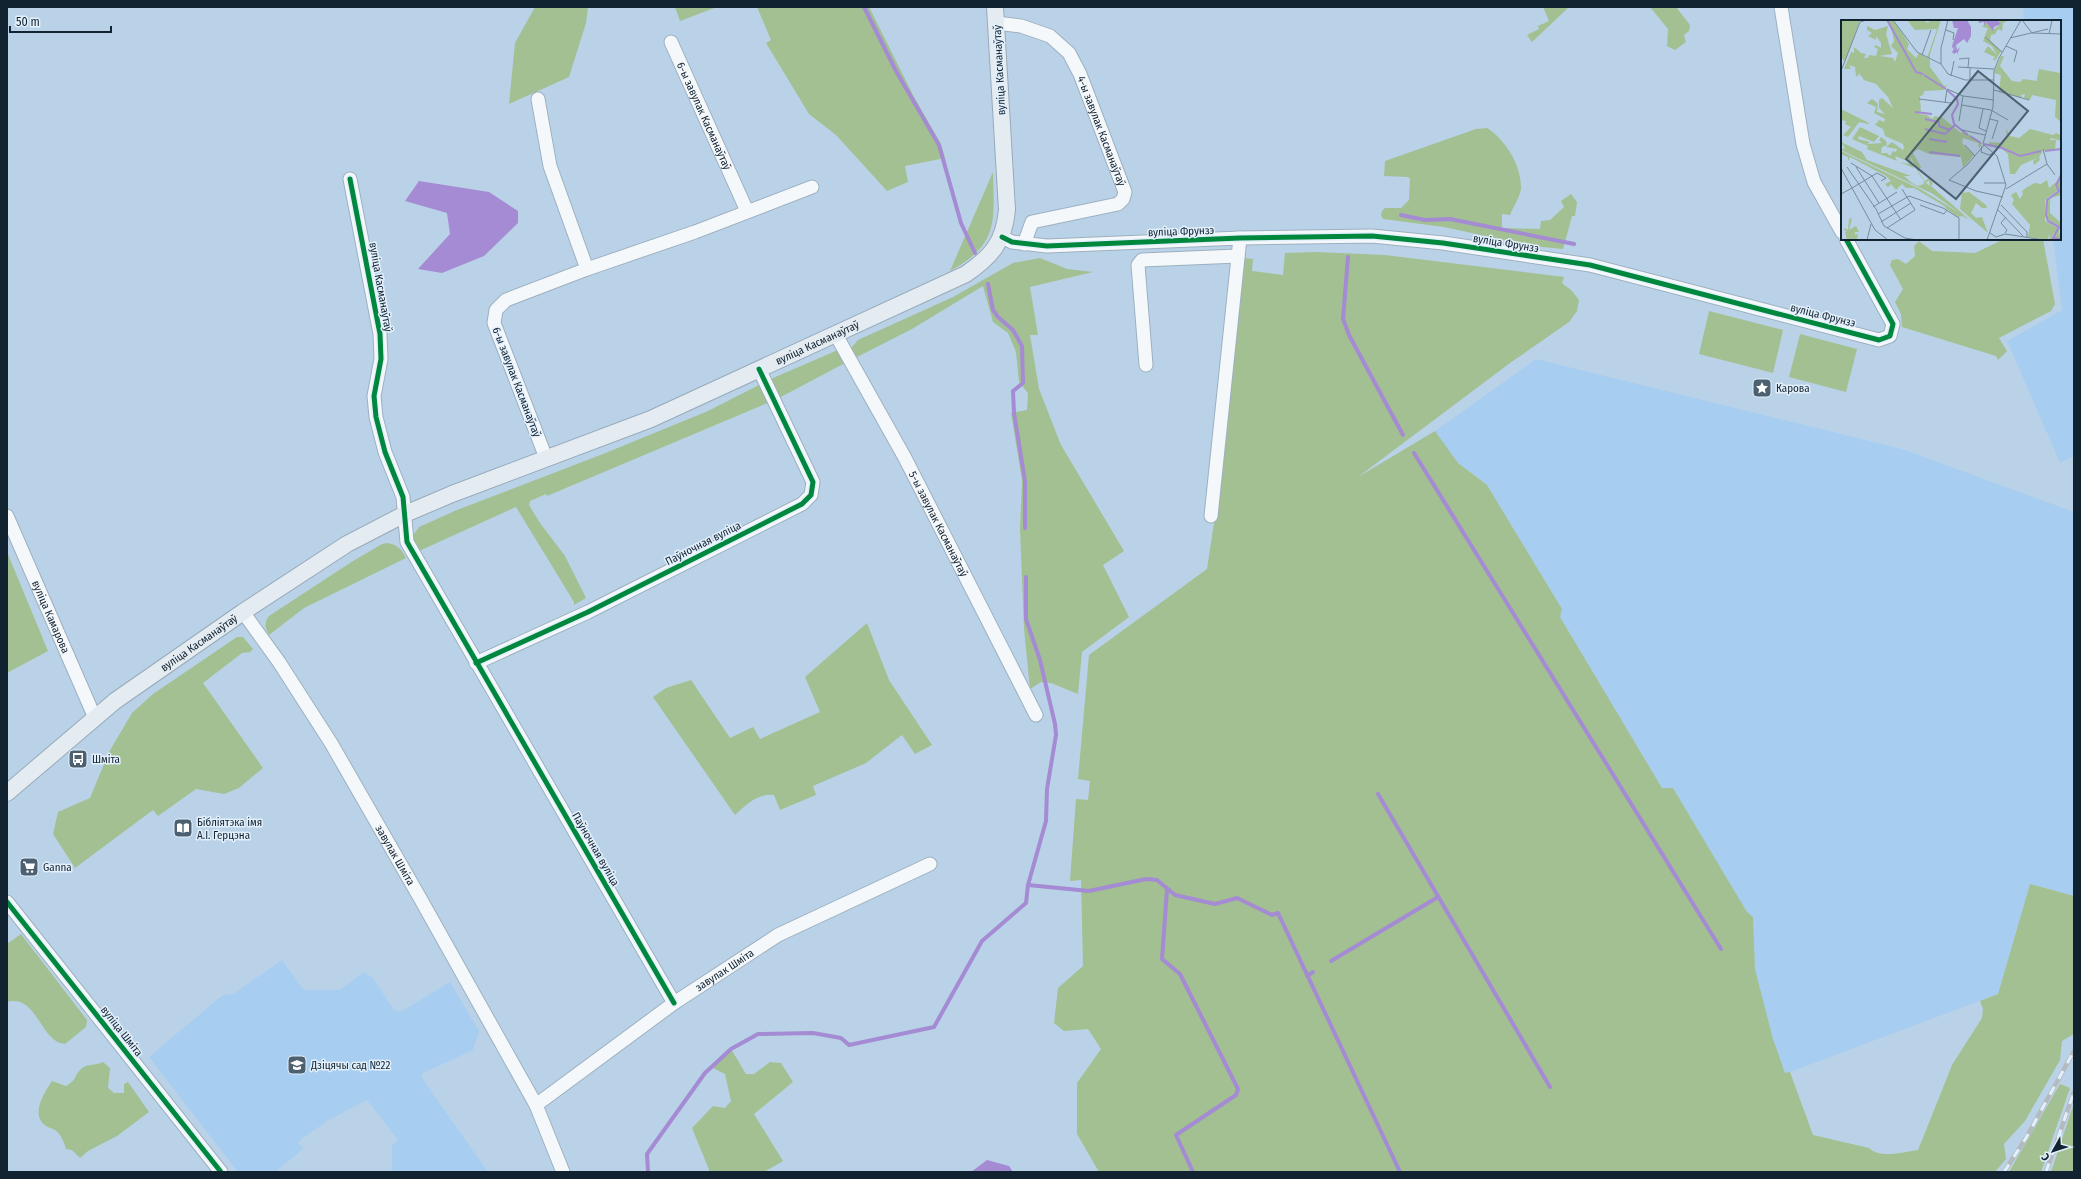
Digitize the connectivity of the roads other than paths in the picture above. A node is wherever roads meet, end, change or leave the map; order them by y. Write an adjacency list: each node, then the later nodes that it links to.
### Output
1 (1781, 7): 8 (street)
2 (996, 15): 9 (main road, вуліца Касманаўтаў); 12 (street, 4-ы завулак Касманаўтаў)
3 (671, 42): 7 (street, 6-ы завулак Касманаўтаў)
4 (538, 99): 14 (street)
5 (350, 179): 19 (street, вуліца Касманаўтаў)
6 (812, 186): 7 (street, 6-ы завулак Касманаўтаў)
7 (747, 211): 14 (street, 6-ы завулак Касманаўтаў)
8 (1841, 230)
9 (1002, 237): 12 (street, вуліца Фрунзэ); 15 (main road, вуліца Касманаўтаў)
10 (1240, 238): 11 (street, вуліца Фрунзэ); 12 (street, вуліца Фрунзэ); 13 (street)
11 (1847, 240)
12 (1024, 244)
13 (1238, 256): 16 (street); 21 (street)
14 (587, 269): 18 (street, 6-ы завулак Касманаўтаў)
15 (836, 335): 17 (main road, вуліца Касманаўтаў); 24 (street, 5-ы завулак Касманаўтаў)
16 (1146, 365)
17 (759, 369): 18 (main road, вуліца Касманаўтаў); 23 (street, Паўночная вуліца)
18 (546, 458): 19 (main road, вуліца Касманаўтаў)
19 (405, 514): 22 (main road, вуліца Касманаўтаў); 23 (street, Паўночная вуліца)
20 (7, 516): 25 (street, вуліца Камарова)
21 (1211, 516)
22 (243, 612): 25 (main road, вуліца Касманаўтаў); 30 (street, завулак Шміта)
23 (476, 663): 29 (street, Паўночная вуліца)
24 (1036, 715)
25 (95, 718): 26 (main road, вуліца Касманаўтаў)
26 (7, 792)
27 (930, 864): 29 (street, завулак Шміта)
28 (7, 902): 31 (street, вуліца Шміта)
29 (674, 1003): 30 (street, завулак Шміта)
30 (536, 1105): 32 (street, завулак Шміта)
31 (221, 1172)
32 (563, 1172)

